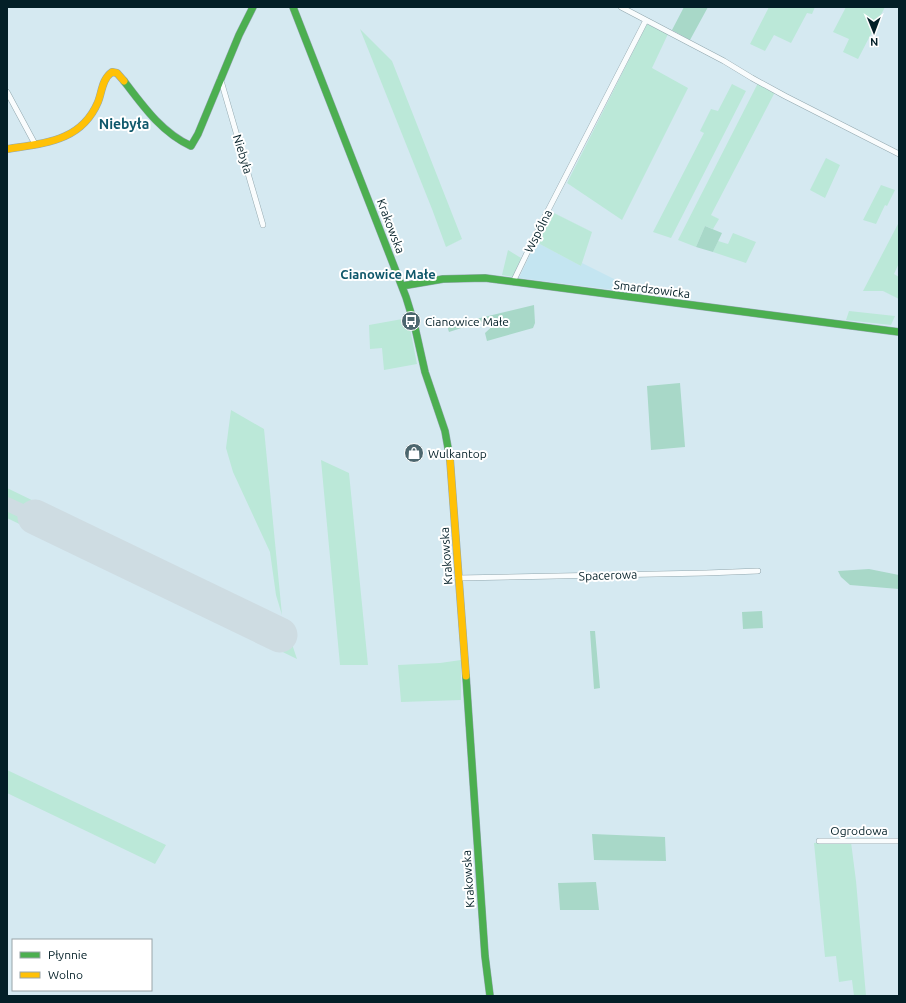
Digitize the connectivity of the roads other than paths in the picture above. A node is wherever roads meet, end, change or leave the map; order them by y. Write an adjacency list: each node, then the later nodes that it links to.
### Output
1 (254, 7): 5 (main road)
2 (293, 7): 12 (main road, Krakowska)
3 (621, 7): 4 (street)
4 (646, 20): 9 (street); 11 (street, Wspólna)
5 (221, 81): 7 (main road); 10 (street, Niebyła)
6 (7, 92): 7 (street)
7 (35, 144): 8 (main road)
8 (7, 149)
9 (899, 154)
10 (263, 225)
11 (512, 282): 12 (main road, Smardzowicka); 13 (main road, Smardzowicka)
12 (402, 286): 15 (main road, Krakowska)
13 (899, 332)
14 (758, 571): 15 (street, Spacerowa)
15 (458, 578): 18 (main road, Krakowska)
16 (819, 841): 17 (street, Ogrodowa)
17 (899, 841)
18 (490, 996)

